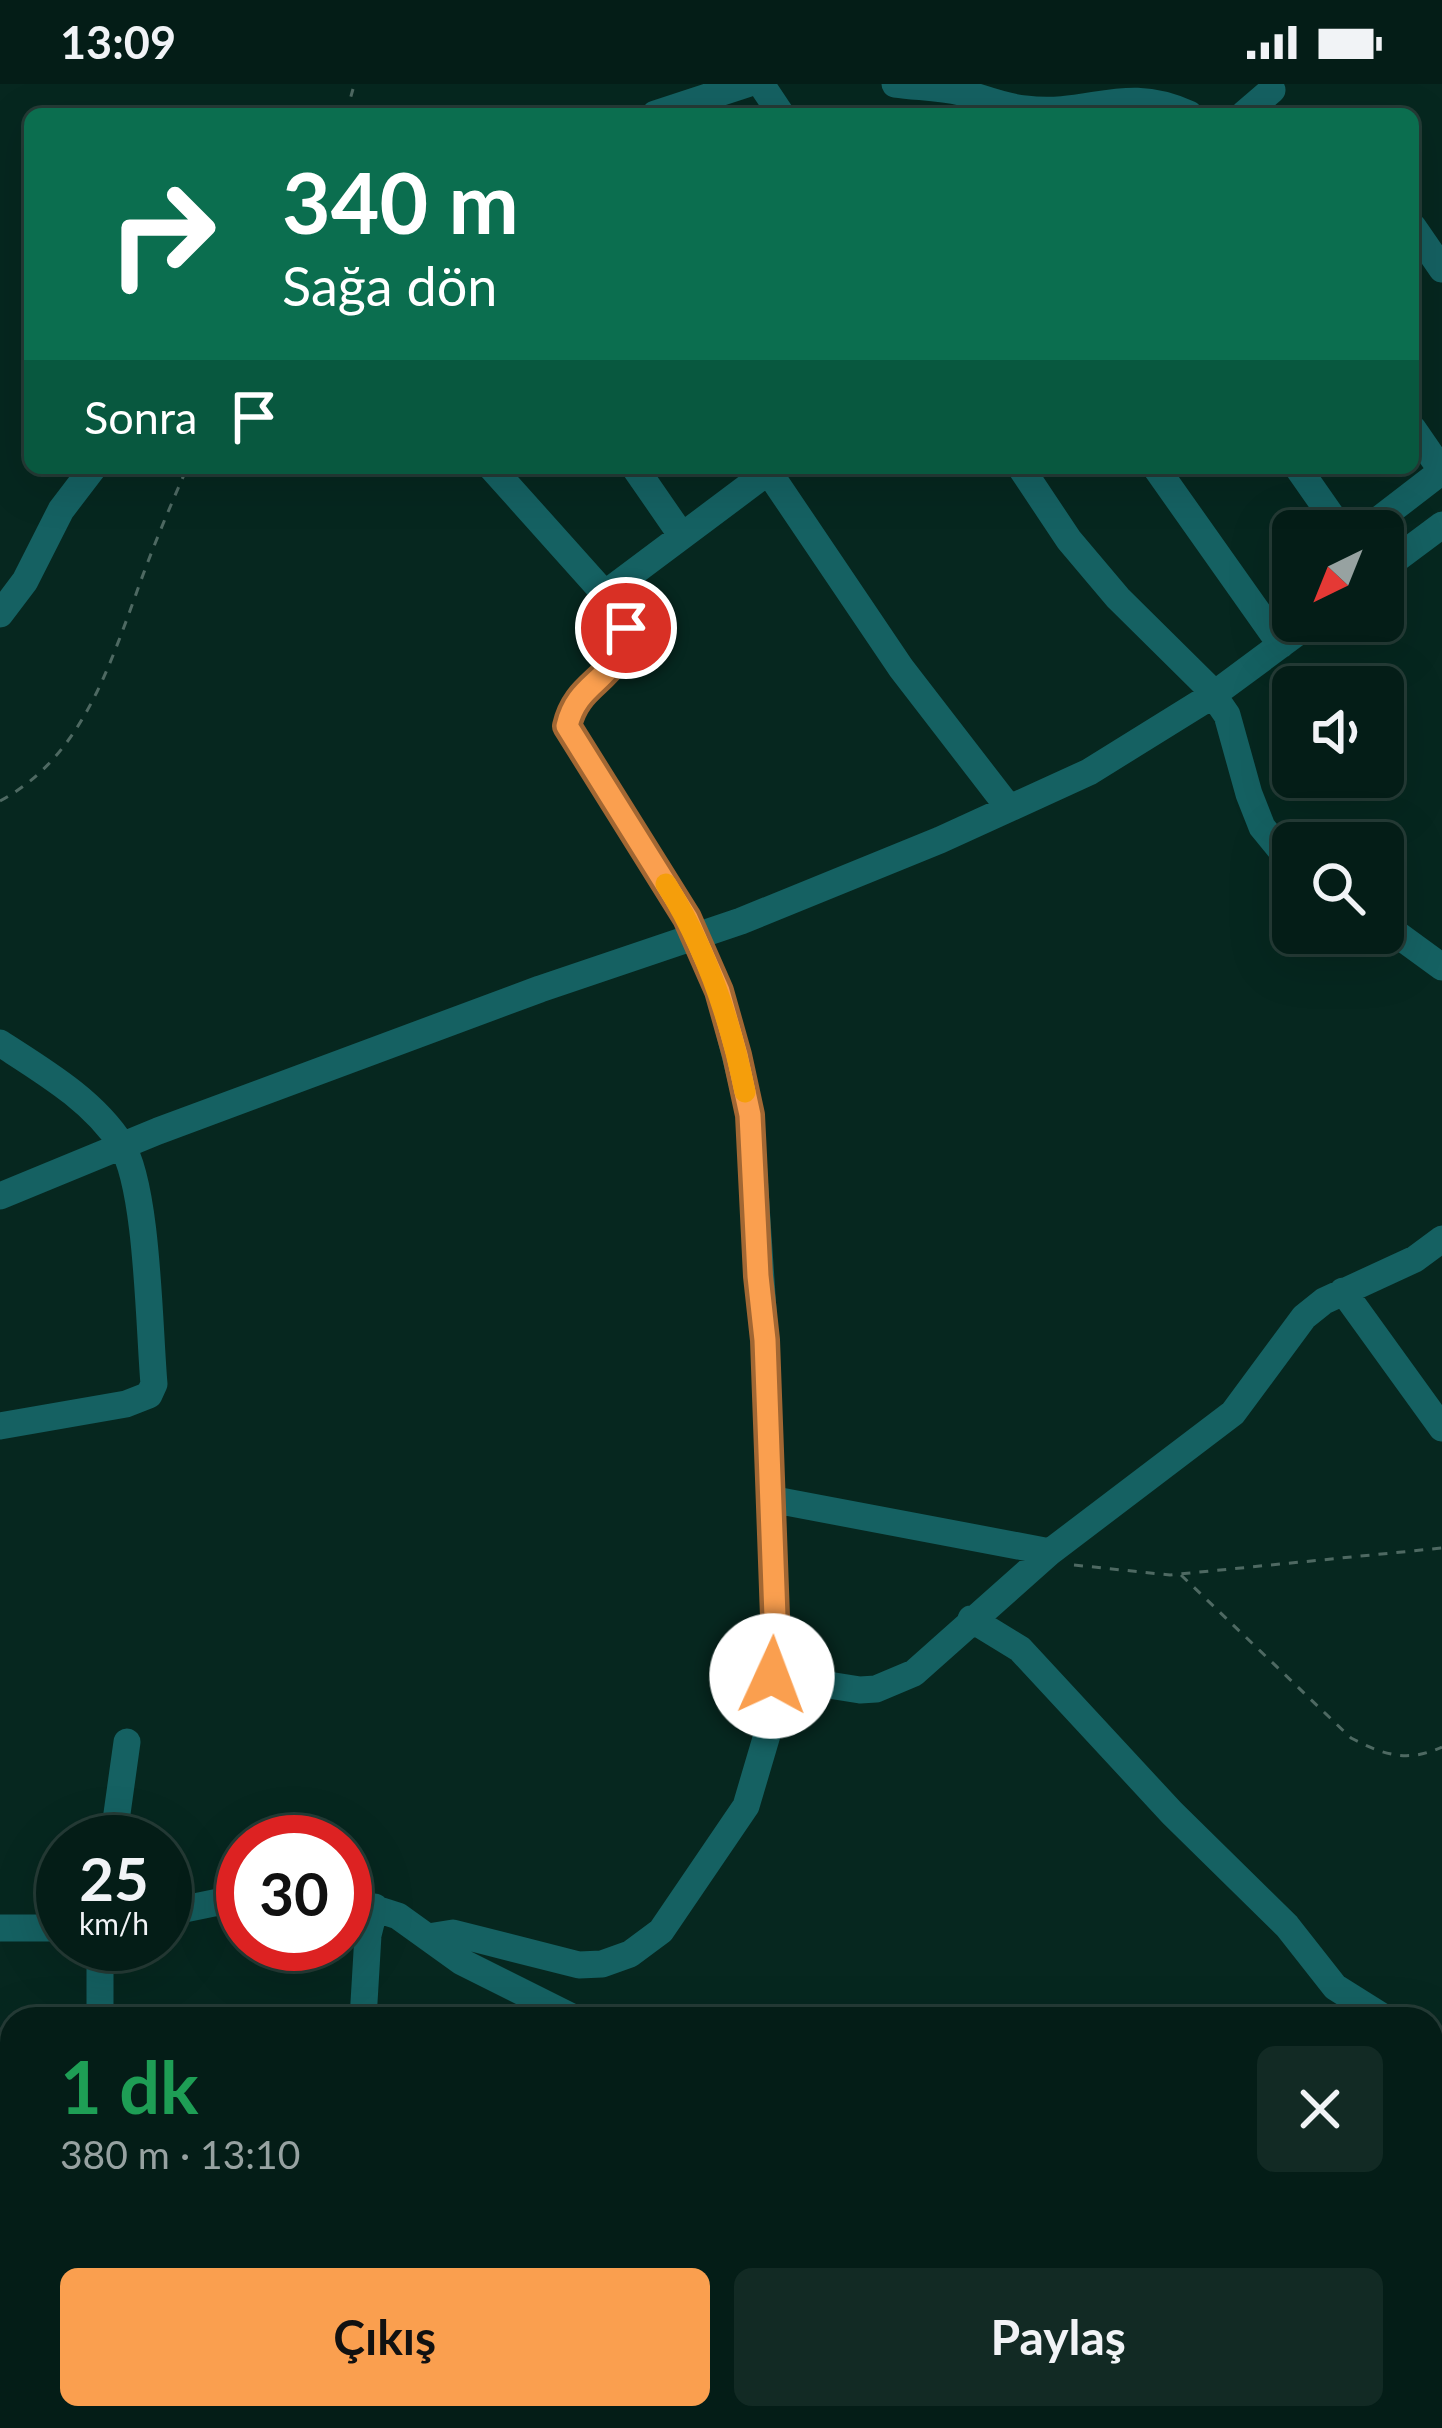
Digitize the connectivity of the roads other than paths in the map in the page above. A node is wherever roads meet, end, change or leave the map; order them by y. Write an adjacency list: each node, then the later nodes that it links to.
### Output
1 (747, 84): 4 (street)
2 (907, 85): 5 (street)
3 (1272, 90): 8 (street)
4 (673, 108)
5 (1021, 108)
6 (1074, 108): 7 (street)
7 (1179, 108)
8 (1251, 108)
9 (1419, 236): 10 (street)
10 (1442, 269)
11 (1419, 437): 12 (street)
12 (1442, 471): 22 (street)
13 (87, 474): 27 (street)
14 (497, 474): 26 (street)
15 (639, 474): 24 (street)
16 (763, 474): 24 (street)
17 (772, 474): 31 (street)
18 (1025, 474): 30 (street)
19 (1160, 474): 29 (street)
20 (1302, 474): 21 (street)
21 (1327, 510)
22 (1391, 510)
23 (1442, 525): 25 (street)
24 (682, 536): 26 (street)
25 (1404, 553)
26 (606, 593): 33 (street)
27 (0, 614)
28 (1285, 642): 29 (street)
29 (1281, 645): 30 (street)
30 (1214, 695): 31 (street); 32 (street)
31 (1009, 808): 33 (street)
32 (1272, 840)
33 (694, 935): 37 (street); 43 (street)
34 (1404, 940): 35 (street)
35 (1442, 968)
36 (0, 1043): 37 (street)
37 (122, 1146): 38 (street); 41 (street)
38 (0, 1196)
39 (1442, 1239): 40 (street)
40 (1343, 1291): 42 (street); 44 (street)
41 (0, 1426)
42 (1442, 1428)
43 (770, 1499): 44 (street); 46 (street)
44 (1042, 1559): 45 (street)
45 (971, 1618): 46 (street); 58 (street)
46 (772, 1676): 53 (street)
47 (127, 1742): 48 (street)
48 (117, 1815)
49 (372, 1906): 50 (street)
50 (375, 1907): 53 (street); 56 (street)
51 (0, 1928): 52 (street)
52 (36, 1928)
53 (428, 1937): 57 (street)
54 (100, 1971): 55 (street)
55 (100, 2007)
56 (364, 2007)
57 (552, 2007)
58 (1366, 2007)

